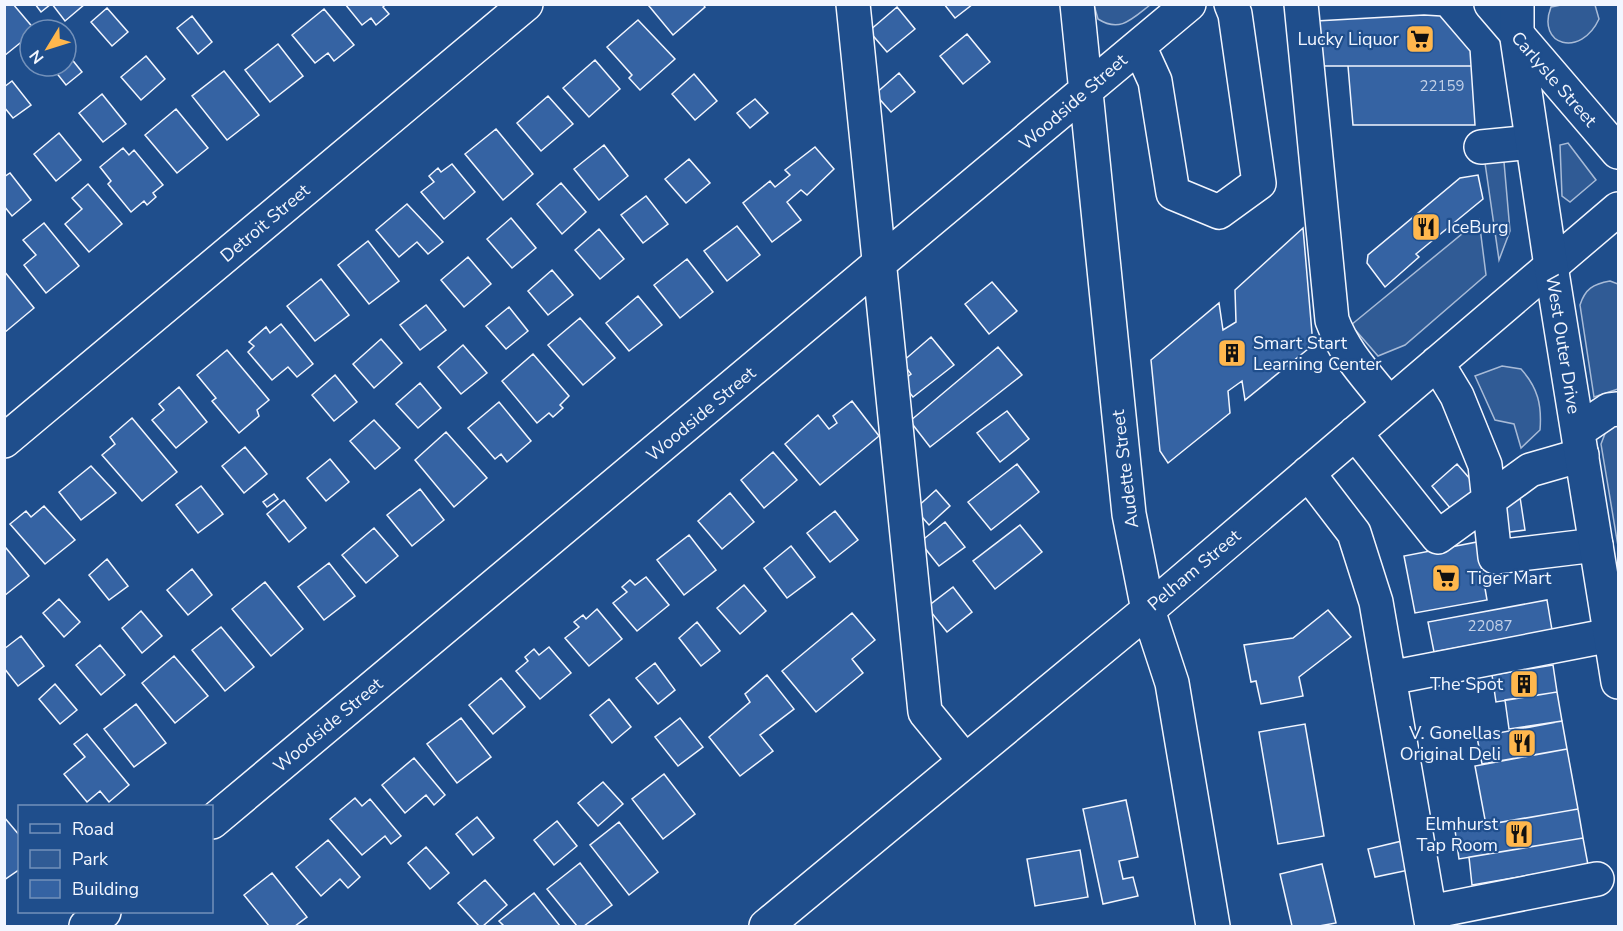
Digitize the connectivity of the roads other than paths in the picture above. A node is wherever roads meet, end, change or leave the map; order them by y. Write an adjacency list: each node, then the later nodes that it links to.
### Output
1 (526, 4): 22 (street, Detroit Street)
2 (853, 4): 16 (street)
3 (1077, 4): 11 (street, Audette Street)
4 (1189, 4): 10 (street, Woodside Street)
5 (1231, 4): 10 (street)
6 (1301, 4): 19 (street)
7 (1491, 4): 9 (street, Carlysle Street)
8 (1517, 4): 9 (street, West Outer Drive)
9 (1517, 38): 12 (street, West Outer Drive); 14 (street, Carlysle Street)
10 (1139, 46): 11 (street, Woodside Street)
11 (1085, 91): 16 (street, Woodside Street); 27 (street, Audette Street)
12 (1532, 142): 13 (street); 17 (street, West Outer Drive)
13 (1481, 147)
14 (1618, 152)
15 (1618, 209): 17 (street, Pelham Street)
16 (880, 264): 31 (street); 32 (street, Woodside Street)
17 (1551, 266): 18 (street, Pelham Street); 23 (street, West Outer Drive)
18 (1437, 363): 19 (street, Pelham Street); 25 (street)
19 (1389, 404): 21 (street, Pelham Street)
20 (1618, 410): 23 (street)
21 (1355, 433): 24 (street, Pelham Street); 25 (street)
22 (4, 441)
23 (1580, 443): 25 (street); 26 (street, West Outer Drive)
24 (1308, 473): 27 (street, Pelham Street); 29 (street)
25 (1489, 503): 26 (street)
26 (1596, 545): 28 (street, West Outer Drive)
27 (1148, 610): 31 (street, Pelham Street); 38 (street, Audette Street)
28 (1611, 635): 29 (street); 30 (street, West Outer Drive)
29 (1389, 678): 35 (street)
30 (1618, 682)
31 (965, 761): 37 (street, Pelham Street)
32 (213, 821)
33 (1597, 879): 35 (street)
34 (103, 913): 36 (street)
35 (1431, 919)
36 (86, 927)
37 (766, 927)
38 (1213, 927)

